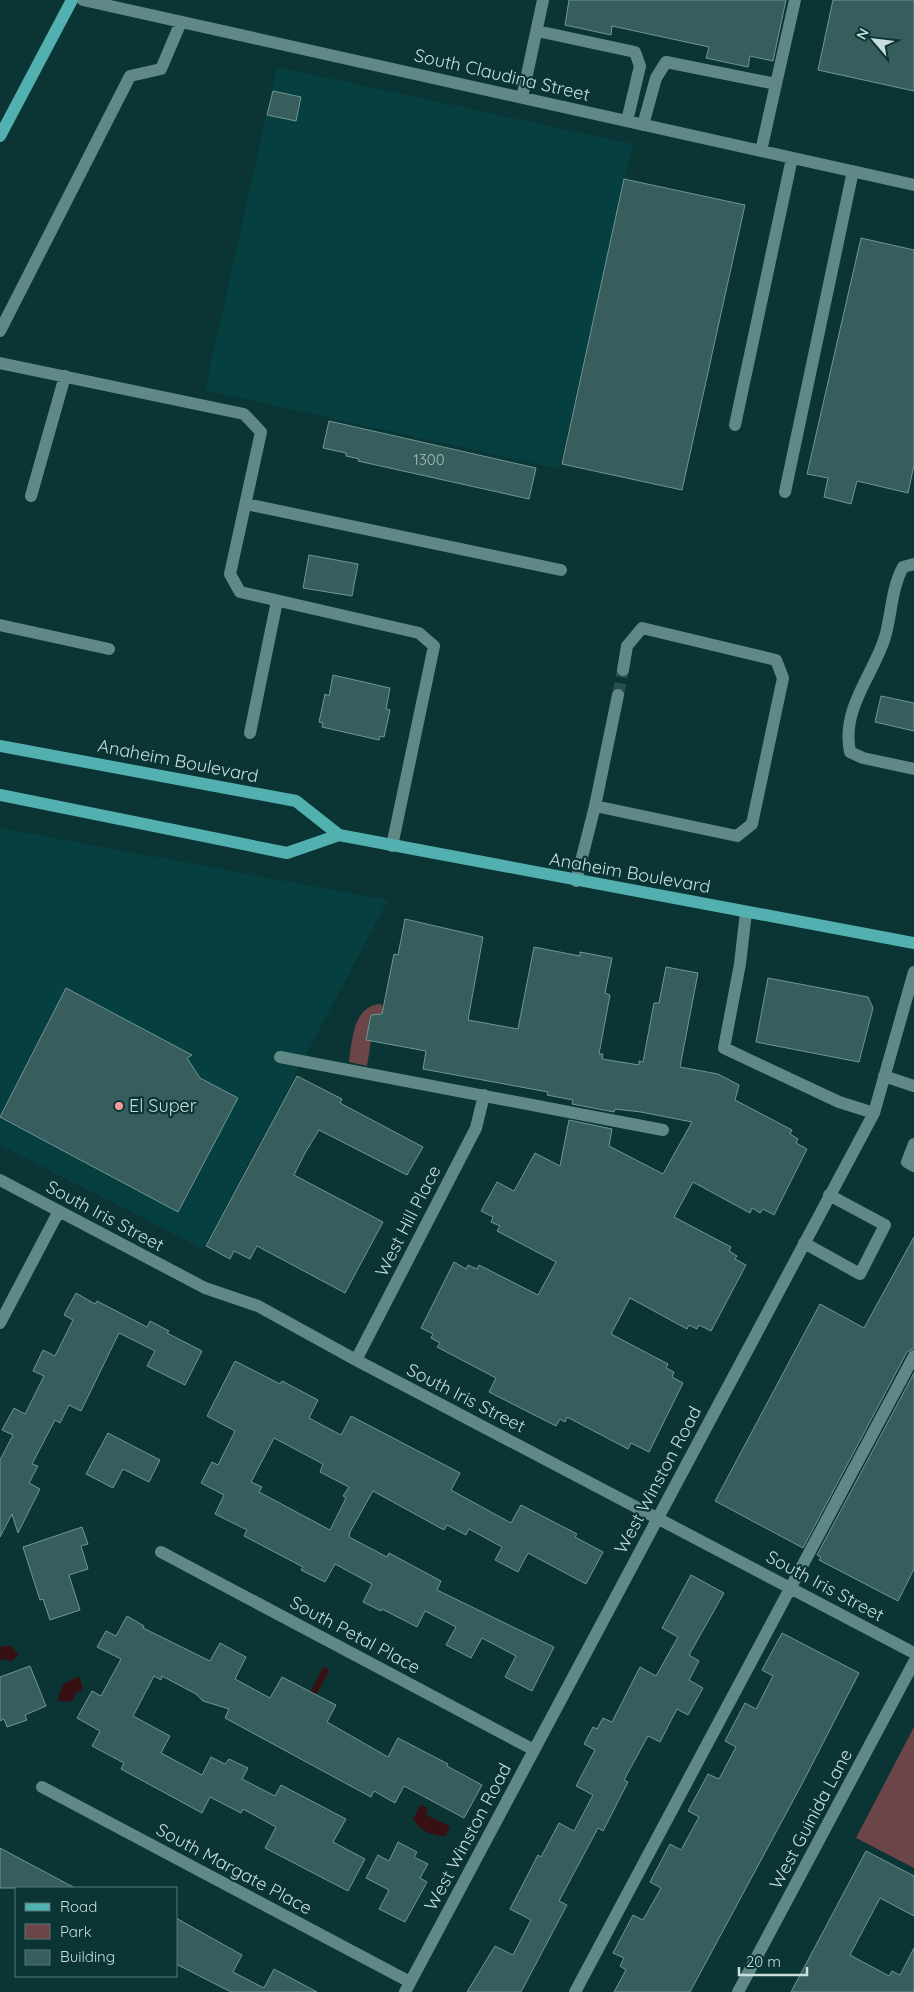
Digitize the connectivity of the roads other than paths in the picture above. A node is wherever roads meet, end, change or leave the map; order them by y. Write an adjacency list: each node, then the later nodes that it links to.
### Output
1 (72, 0): 11 (main road)
2 (83, 0): 5 (street, South Claudina Street)
3 (543, 0): 6 (street)
4 (795, 0): 7 (street)
5 (181, 22): 8 (street, South Claudina Street); 16 (street)
6 (537, 31): 8 (street); 9 (street)
7 (776, 84): 10 (street); 12 (street)
8 (522, 98): 9 (street, South Claudina Street)
9 (627, 121): 10 (street, South Claudina Street)
10 (643, 125): 12 (street, South Claudina Street)
11 (2, 128)
12 (761, 151): 13 (street, South Claudina Street)
13 (792, 158): 14 (street, South Claudina Street); 19 (street)
14 (853, 172): 15 (street, South Claudina Street); 20 (street)
15 (914, 185)
16 (0, 331)
17 (0, 363): 18 (street)
18 (65, 376): 21 (street); 22 (street)
19 (735, 425)
20 (785, 492)
21 (31, 496)
22 (246, 504): 24 (street); 25 (street)
23 (909, 565): 32 (street)
24 (561, 570)
25 (277, 601): 30 (street); 36 (street)
26 (0, 625): 27 (street)
27 (109, 649)
28 (622, 670): 34 (street)
29 (618, 695): 34 (street)
30 (250, 733)
31 (0, 746): 35 (main road, Anaheim Boulevard)
32 (914, 769)
33 (0, 795): 35 (main road)
34 (595, 806): 37 (street)
35 (339, 835): 36 (main road, Anaheim Boulevard)
36 (392, 846): 37 (main road, Anaheim Boulevard)
37 (576, 881): 38 (main road, Anaheim Boulevard)
38 (746, 912): 39 (main road, Anaheim Boulevard); 45 (street)
39 (914, 943)
40 (914, 972): 42 (street, West Winston Road)
41 (280, 1057): 44 (street)
42 (884, 1076): 43 (street); 45 (street, West Winston Road)
43 (914, 1086)
44 (484, 1095): 46 (street); 55 (street, West Hill Place)
45 (874, 1112): 50 (street, West Winston Road)
46 (663, 1130)
47 (914, 1144): 48 (street)
48 (914, 1166)
49 (0, 1180): 51 (street, South Iris Street)
50 (830, 1196): 52 (street, West Winston Road); 52 (street)
51 (59, 1211): 53 (street); 55 (street, South Iris Street)
52 (804, 1244): 56 (street, West Winston Road)
53 (0, 1322)
54 (914, 1356): 58 (street)
55 (356, 1360): 56 (street, South Iris Street)
56 (658, 1518): 58 (street, South Iris Street); 61 (street, West Winston Road)
57 (161, 1552): 61 (street, South Petal Place)
58 (790, 1587): 59 (street, South Iris Street); 64 (street)
59 (914, 1653)
60 (914, 1662): 65 (street, West Guinida Lane)
61 (534, 1750): 63 (street, West Winston Road)
62 (42, 1787): 63 (street, South Margate Place)
63 (408, 1987)
64 (575, 1992)
65 (738, 1992)

